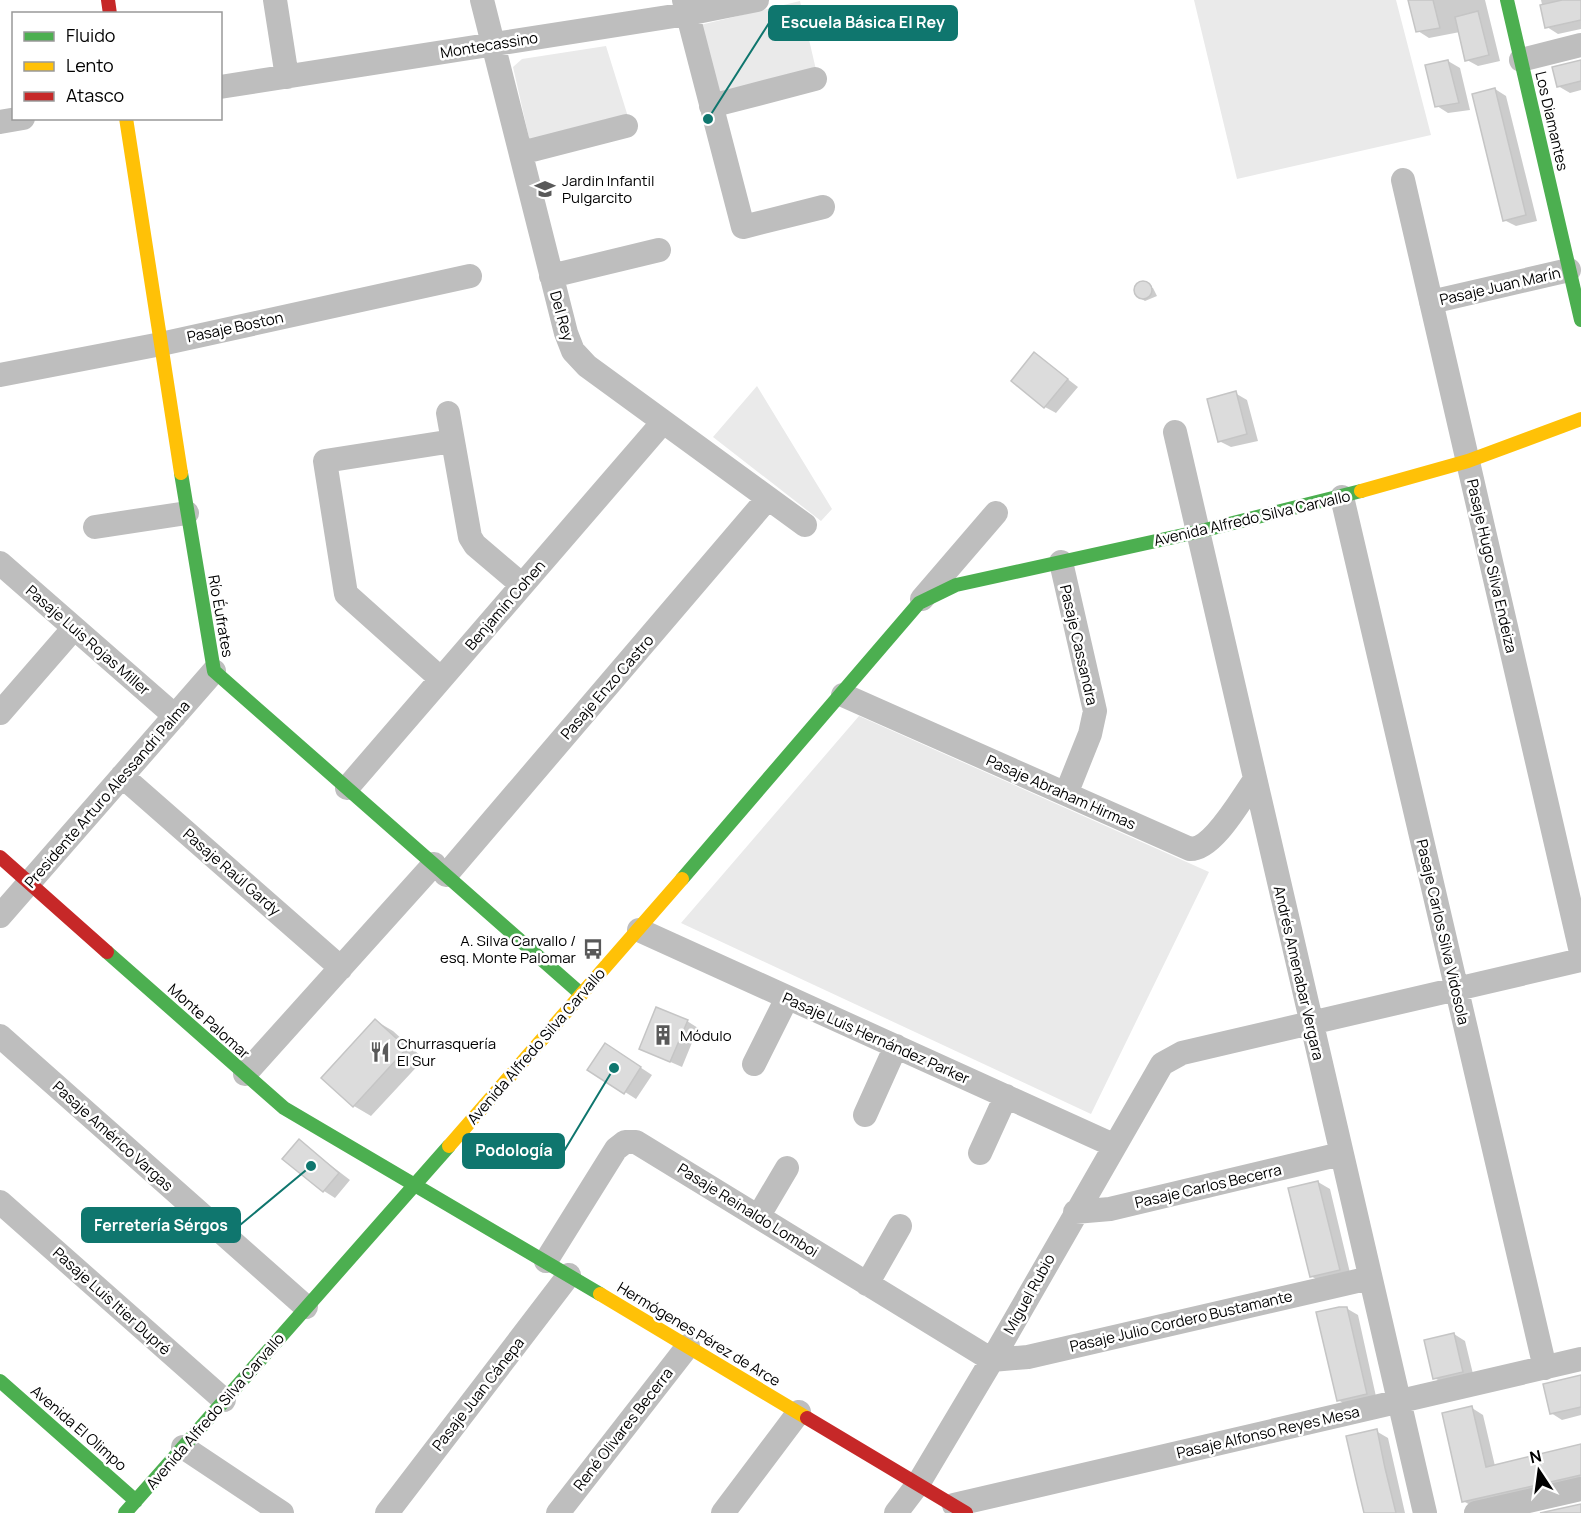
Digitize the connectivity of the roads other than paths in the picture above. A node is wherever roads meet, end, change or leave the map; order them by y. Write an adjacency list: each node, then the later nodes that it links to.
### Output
1 (275, 0): 9 (street)
2 (482, 0): 6 (street, Del Rey)
3 (757, 0): 5 (street, Montecassino)
4 (1507, 0): 8 (street, Los Diamantes)
5 (686, 7): 6 (street, Montecassino); 12 (street)
6 (493, 45): 9 (street, Montecassino); 15 (street, Del Rey)
7 (1581, 45): 8 (street)
8 (1521, 60): 19 (street, Los Diamantes)
9 (287, 77): 11 (street, Montecassino)
10 (815, 79): 12 (street)
11 (222, 87)
12 (711, 106): 17 (street)
13 (126, 120): 24 (street, Río Éufrates)
14 (626, 126): 15 (street)
15 (521, 153): 21 (street, Del Rey)
16 (1403, 180): 22 (street, Pasaje Hugo Silva Endeiza)
17 (823, 207)
18 (659, 250): 21 (street)
19 (1569, 270): 22 (street, Pasaje Juan Marín); 23 (street, Los Diamantes)
20 (470, 276): 24 (street, Pasaje Boston)
21 (551, 276): 28 (street, Del Rey)
22 (1431, 302): 31 (street, Pasaje Hugo Silva Endeiza)
23 (1581, 320)
24 (161, 344): 25 (street, Pasaje Boston); 34 (street, Río Éufrates)
25 (0, 375)
26 (448, 413): 30 (street)
27 (1581, 419): 31 (street, Avenida Alfredo Silva Carvallo)
28 (663, 422): 33 (street, Del Rey); 41 (street, Benjamín Cohen)
29 (1175, 432): 38 (street, Andrés Amenabar Vergara)
30 (453, 441): 41 (street); 45 (street)
31 (1468, 461): 32 (street, Avenida Alfredo Silva Carvallo); 58 (street, Pasaje Hugo Silva Endeiza)
32 (1342, 496): 38 (street, Avenida Alfredo Silva Carvallo); 61 (street, Pasaje Carlos Silva Vidosola)
33 (768, 498): 36 (street, Del Rey); 54 (street, Pasaje Enzo Castro)
34 (187, 513): 37 (street); 44 (street, Río Éufrates)
35 (996, 513): 42 (street, Avenida Alfredo Silva Carvallo)
36 (805, 525)
37 (95, 527)
38 (1197, 532): 39 (street, Avenida Alfredo Silva Carvallo); 50 (street, Andrés Amenabar Vergara)
39 (1061, 562): 42 (street, Avenida Alfredo Silva Carvallo); 52 (street, Pasaje Cassandra)
40 (0, 563): 43 (street, Pasaje Luis Rojas Miller)
41 (522, 585): 45 (street, Benjamín Cohen)
42 (919, 603): 46 (street, Avenida Alfredo Silva Carvallo)
43 (74, 628): 47 (street); 48 (street, Pasaje Luis Rojas Miller)
44 (214, 671): 48 (street, Presidente Arturo Alessandri Palma); 51 (street, Río Éufrates)
45 (441, 679): 51 (street, Benjamín Cohen)
46 (843, 695): 52 (street, Pasaje Abraham Hirmas); 57 (street, Avenida Alfredo Silva Carvallo)
47 (0, 713)
48 (175, 716): 49 (street, Presidente Arturo Alessandri Palma)
49 (122, 776): 55 (street, Presidente Arturo Alessandri Palma); 60 (street, Pasaje Raúl Gardy)
50 (1254, 781): 52 (street, Pasaje Abraham Hirmas); 64 (street, Andrés Amenabar Vergara)
51 (347, 788): 54 (street, Río Éufrates)
52 (1066, 794)
53 (0, 857): 55 (street, Monte Palomar)
54 (440, 870): 60 (street, Pasaje Enzo Castro); 62 (street, Río Éufrates)
55 (29, 883): 56 (street, Presidente Arturo Alessandri Palma); 68 (street, Monte Palomar)
56 (0, 916)
57 (639, 930): 62 (street, Avenida Alfredo Silva Carvallo); 63 (street, Pasaje Luis Hernández Parker)
58 (1581, 952)
59 (1581, 960): 61 (street)
60 (341, 968): 68 (street, Pasaje Enzo Castro)
61 (1456, 989): 64 (street); 88 (street, Pasaje Carlos Silva Vidosola)
62 (581, 994): 75 (street, Avenida Alfredo Silva Carvallo)
63 (787, 998): 66 (street, Pasaje Luis Hernández Parker); 67 (street)
64 (1310, 1023): 71 (street, Miguel Rubio); 73 (street, Andrés Amenabar Vergara)
65 (0, 1036): 84 (street, Pasaje Américo Vargas)
66 (896, 1046): 69 (street, Pasaje Luis Hernández Parker); 70 (street)
67 (754, 1064)
68 (244, 1074): 75 (street, Monte Palomar)
69 (1006, 1096): 71 (street, Pasaje Luis Hernández Parker); 72 (street)
70 (865, 1115)
71 (1113, 1145): 77 (street, Miguel Rubio)
72 (980, 1153)
73 (1341, 1154): 77 (street, Pasaje Carlos Becerra); 82 (street, Andrés Amenabar Vergara)
74 (787, 1168): 78 (street)
75 (415, 1183): 80 (street, Hermógenes Pérez de Arce); 84 (street, Avenida Alfredo Silva Carvallo)
76 (0, 1202): 90 (street, Pasaje Luis Itier Dupré)
77 (1075, 1212): 87 (street, Miguel Rubio)
78 (758, 1217): 80 (street, Pasaje Reinaldo Lomboi); 83 (street, Pasaje Reinaldo Lomboi)
79 (900, 1226): 83 (street)
80 (546, 1261): 81 (street, Hermógenes Pérez de Arce)
81 (569, 1275): 85 (street, Hermógenes Pérez de Arce); 100 (street, Pasaje Juan Cánepa)
82 (1370, 1278): 87 (street, Pasaje Julio Cordero Bustamante); 91 (street, Andrés Amenabar Vergara)
83 (867, 1284): 87 (street, Pasaje Reinaldo Lomboi)
84 (306, 1307): 90 (street, Avenida Alfredo Silva Carvallo)
85 (687, 1346): 92 (street, Hermógenes Pérez de Arce); 101 (street, René Olivares Becerra)
86 (1581, 1359): 88 (street, Pasaje Alfonso Reyes Mesa)
87 (992, 1360): 94 (street, Miguel Rubio)
88 (1545, 1368): 91 (street, Pasaje Alfonso Reyes Mesa)
89 (0, 1381): 96 (street, Avenida El Olimpo)
90 (224, 1400): 93 (street, Avenida Alfredo Silva Carvallo)
91 (1399, 1402): 97 (street, Pasaje Alfonso Reyes Mesa); 104 (street, Andrés Amenabar Vergara)
92 (799, 1412): 94 (street, Hermógenes Pérez de Arce); 102 (street)
93 (183, 1447): 96 (street, Avenida Alfredo Silva Carvallo); 99 (street)
94 (918, 1484): 97 (street, Hermógenes Pérez de Arce); 103 (street, Miguel Rubio)
95 (1581, 1489): 105 (street)
96 (136, 1501): 98 (street, Avenida Alfredo Silva Carvallo)
97 (960, 1509)
98 (125, 1513)
99 (282, 1513)
100 (387, 1513)
101 (558, 1513)
102 (723, 1513)
103 (896, 1513)
104 (1425, 1513)
105 (1476, 1513)

